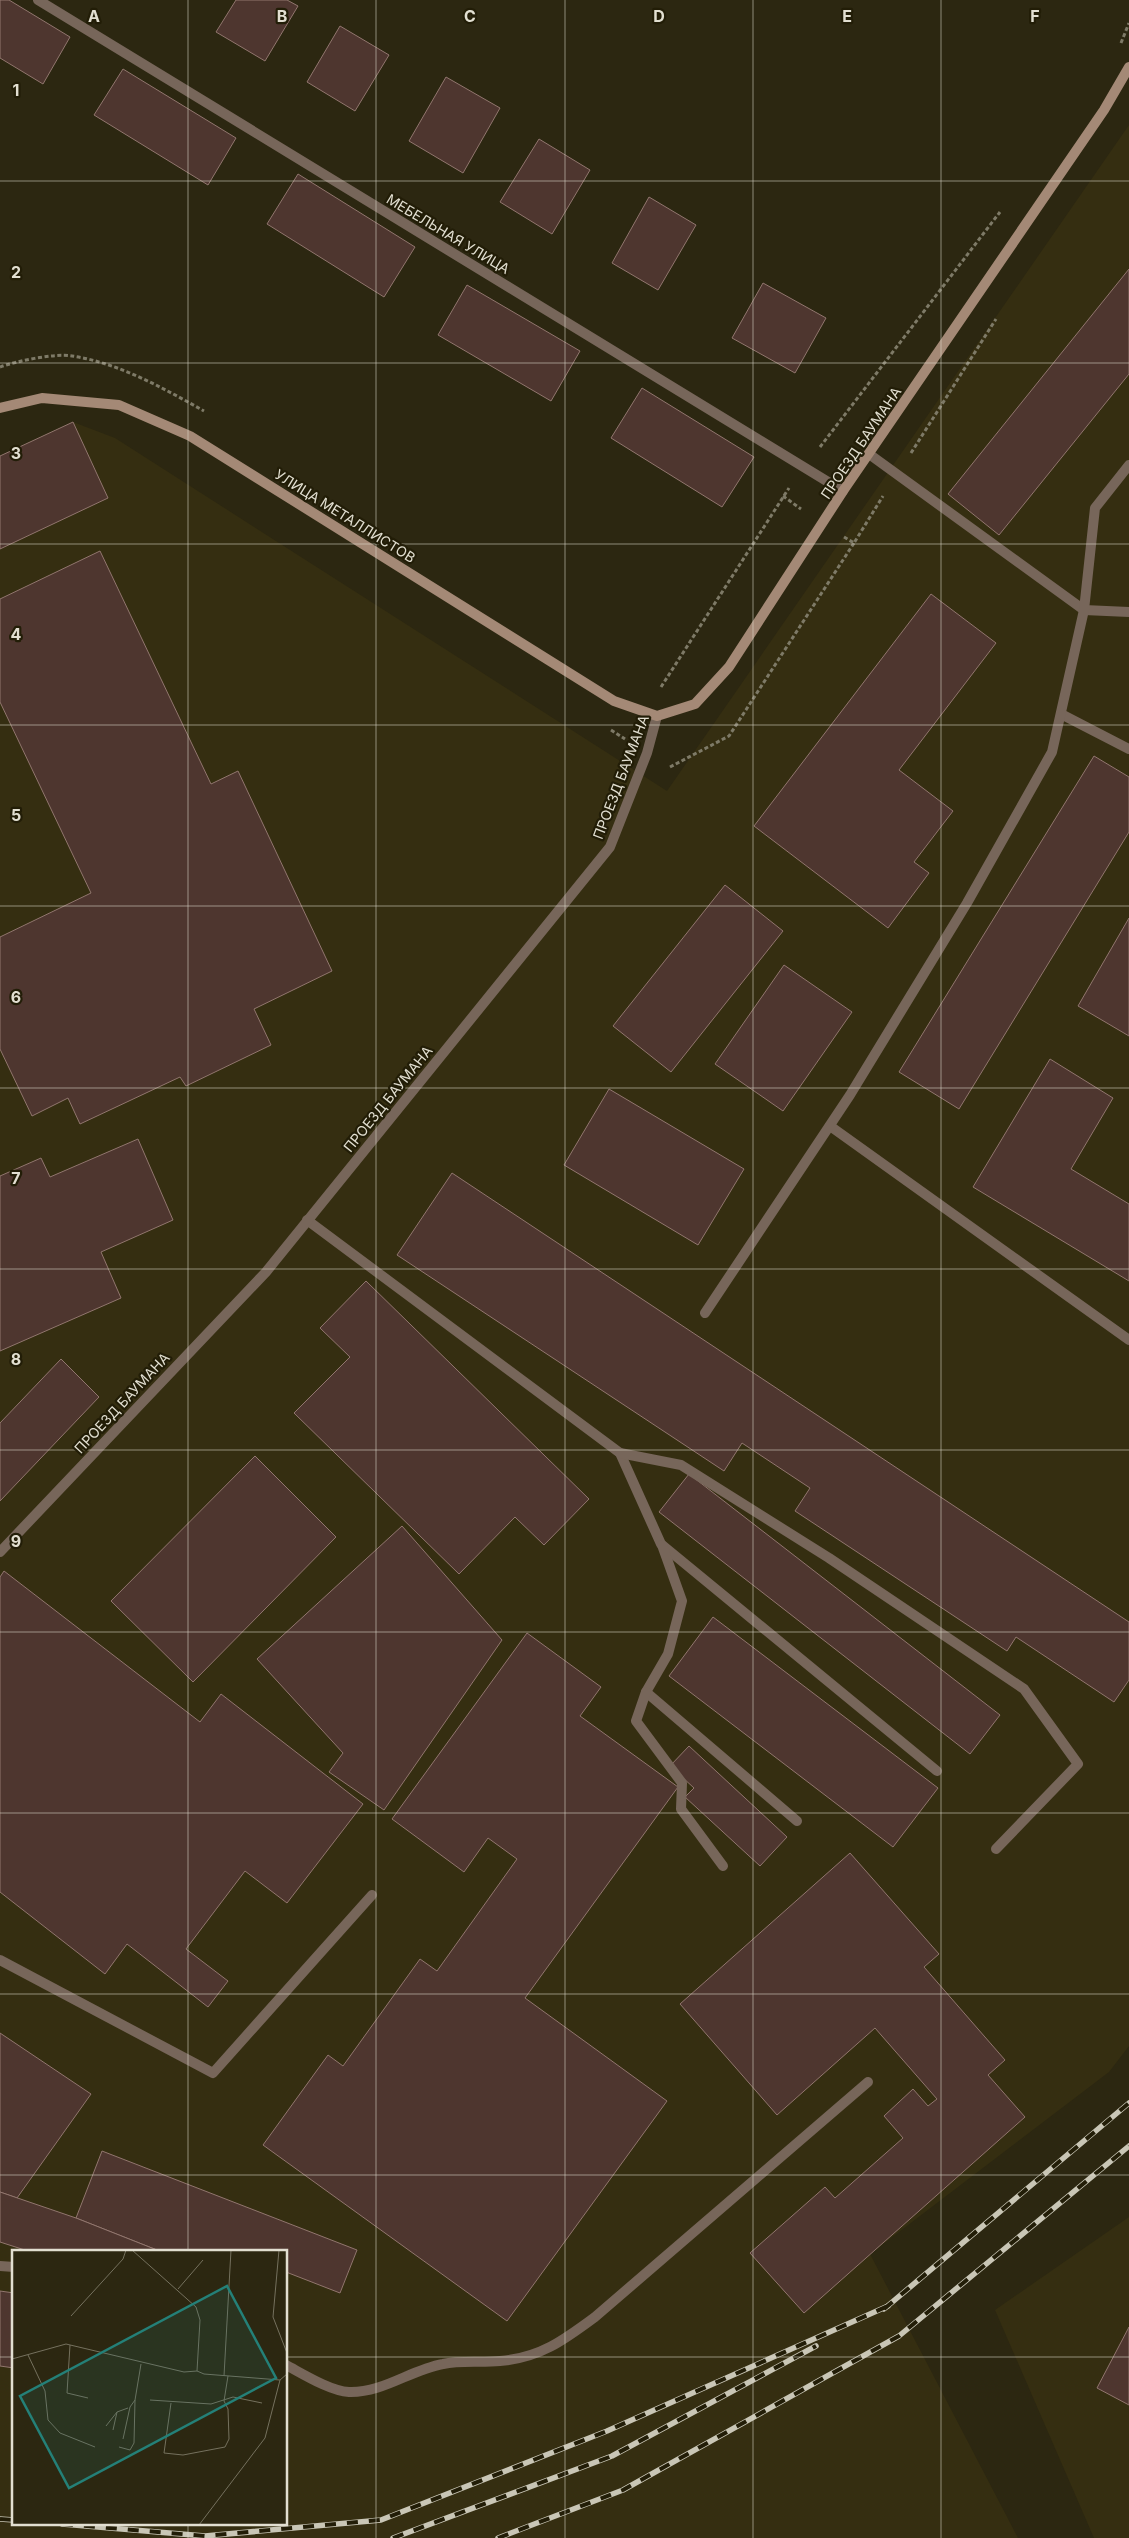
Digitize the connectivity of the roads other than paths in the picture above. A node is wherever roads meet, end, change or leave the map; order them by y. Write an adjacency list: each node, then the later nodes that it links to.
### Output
1 (38, 0): 6 (street, МЕБЕЛЬНАЯ УЛИЦА)
2 (1129, 67): 4 (street, ПРОЕЗД БАУМАНА)
3 (0, 408): 10 (street, УЛИЦА МЕТАЛЛИСТОВ)
4 (869, 454): 6 (street, ПРОЕЗД БАУМАНА); 7 (street)
5 (1129, 465): 7 (street)
6 (843, 491): 10 (street, ПРОЕЗД БАУМАНА)
7 (1084, 610): 8 (street); 9 (street)
8 (1129, 612)
9 (1061, 714): 11 (street); 12 (street)
10 (657, 716): 13 (street, ПРОЕЗД БАУМАНА)
11 (1129, 748)
12 (830, 1126): 14 (street); 15 (street)
13 (307, 1220): 16 (street); 18 (street, ПРОЕЗД БАУМАНА)
14 (705, 1313)
15 (1129, 1340)
16 (620, 1453): 17 (street); 22 (street)
17 (661, 1544): 19 (street); 20 (street)
18 (0, 1552)
19 (646, 1692): 21 (street); 23 (street)
20 (937, 1771)
21 (797, 1821)
22 (996, 1849)
23 (724, 1866)
24 (372, 1895): 25 (street)
25 (0, 1960)
26 (868, 2082): 27 (street)
27 (288, 2366)

